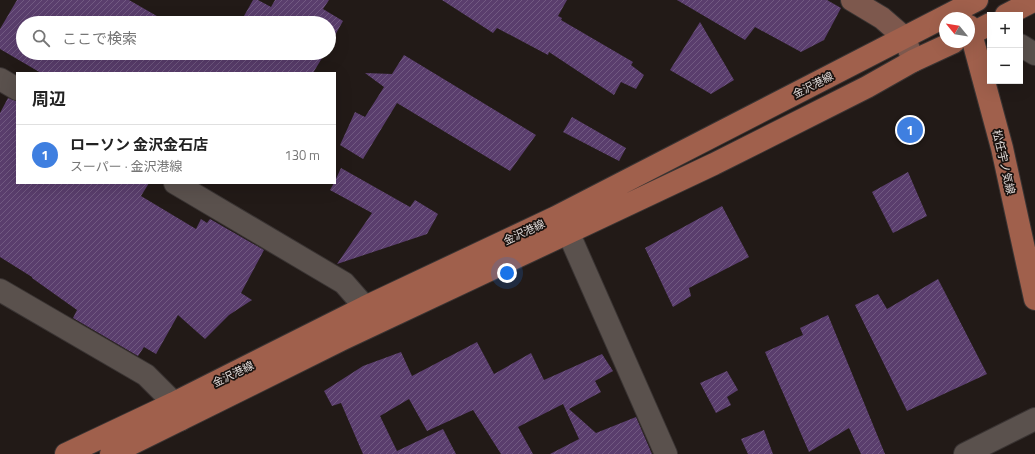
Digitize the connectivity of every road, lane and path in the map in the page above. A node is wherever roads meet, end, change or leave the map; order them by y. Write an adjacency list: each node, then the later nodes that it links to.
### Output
1 (852, 0): 5 (street)
2 (1035, 0): 3 (main road)
3 (1012, 12)
4 (939, 29): 5 (main road, 金沢港線)
5 (905, 38): 10 (street); 17 (main road, 金沢港線)
6 (975, 40): 16 (main road, 松任宇ノ気線)
7 (939, 42): 10 (main road, 金沢港線)
8 (1023, 47): 9 (street)
9 (1035, 54)
10 (913, 61): 14 (main road, 金沢港線)
11 (0, 79): 12 (street)
12 (16, 88)
13 (177, 184): 17 (street)
14 (568, 232): 17 (main road, 金沢港線); 22 (street)
15 (0, 290): 18 (street)
16 (1035, 299)
17 (368, 317): 18 (main road, 金沢港線)
18 (177, 411): 20 (main road, 金沢港線); 21 (main road, 金沢港線)
19 (1035, 419): 23 (street)
20 (66, 454)
21 (111, 454)
22 (666, 454)
23 (965, 454)

